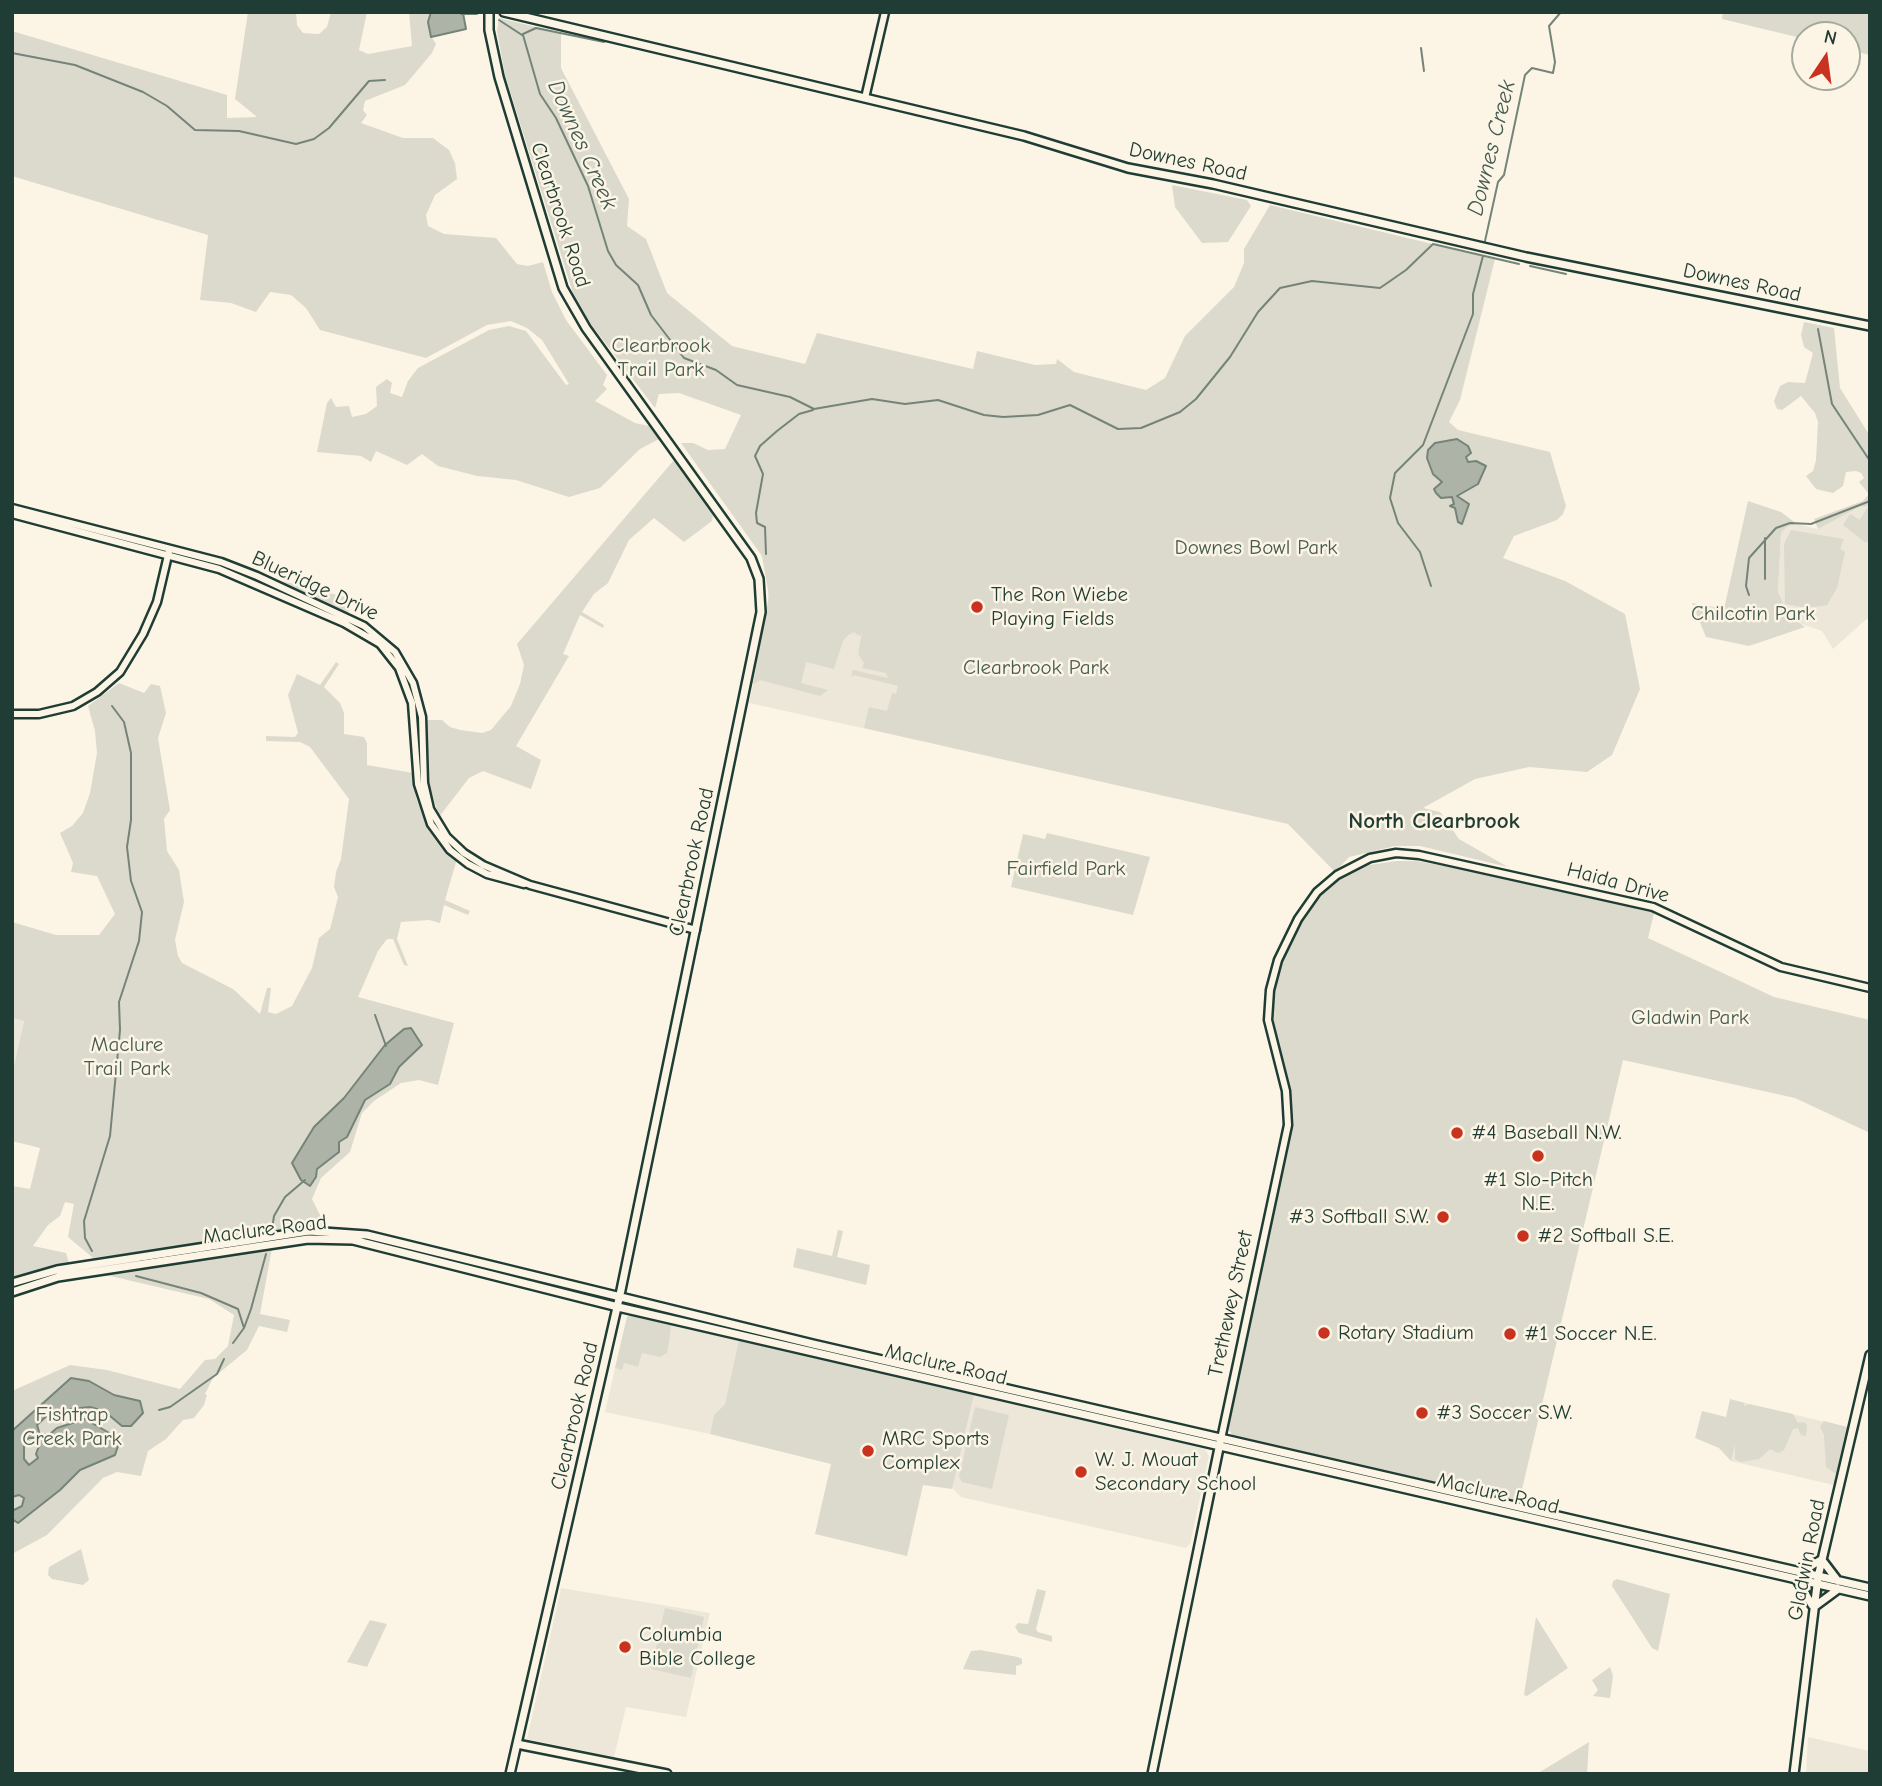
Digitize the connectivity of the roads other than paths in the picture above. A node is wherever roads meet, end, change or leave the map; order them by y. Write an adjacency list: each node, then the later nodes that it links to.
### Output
1 (489, 12): 11 (main road, Clearbrook Road)
2 (504, 12): 4 (main road, Downes Road)
3 (885, 12): 4 (street)
4 (864, 98): 5 (main road, Downes Road)
5 (1870, 326)
6 (12, 508): 8 (street, Blueridge Drive)
7 (12, 514): 8 (street, Blueridge Drive)
8 (168, 552): 9 (street); 11 (street, Blueridge Drive)
9 (12, 714)
10 (1349, 866): 12 (street, Haida Drive); 18 (street, Trethewey Street)
11 (696, 930): 15 (main road, Clearbrook Road)
12 (1870, 988)
13 (12, 1283): 15 (main road, Maclure Road)
14 (12, 1292): 16 (main road, Maclure Road)
15 (620, 1298): 16 (main road, Clearbrook Road); 18 (main road, Maclure Road)
16 (618, 1307): 18 (main road, Maclure Road); 28 (main road, Clearbrook Road)
17 (1870, 1355): 21 (main road, Gladwin Road)
18 (1220, 1443): 19 (main road, Maclure Road); 20 (main road, Trethewey Street); 22 (main road, Maclure Road)
19 (1234, 1450): 20 (main road); 22 (main road, Maclure Road)
20 (1216, 1464): 31 (main road, Trethewey Street)
21 (1822, 1560): 22 (main road); 23 (main road, Gladwin Road); 24 (main road)
22 (1798, 1576): 23 (main road, Maclure Road); 27 (main road)
23 (1817, 1580): 24 (main road, Maclure Road); 27 (main road, Gladwin Road)
24 (1838, 1586): 25 (main road, Maclure Road); 26 (main road, Maclure Road); 27 (main road)
25 (1870, 1588)
26 (1870, 1596)
27 (1813, 1607): 32 (main road, Gladwin Road)
28 (517, 1744): 29 (main road, Clearbrook Road); 30 (main road)
29 (510, 1774)
30 (667, 1774)
31 (1152, 1774)
32 (1794, 1774)

